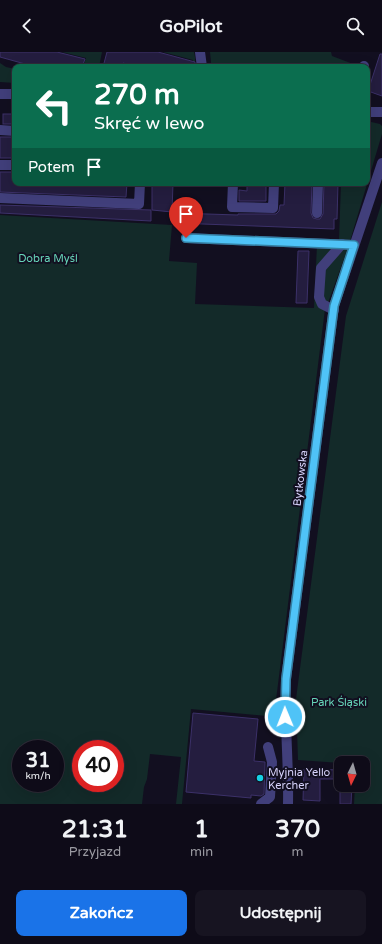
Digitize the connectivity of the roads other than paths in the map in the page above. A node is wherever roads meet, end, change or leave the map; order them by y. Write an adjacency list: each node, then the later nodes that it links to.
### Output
1 (200, 52): 2 (street)
2 (202, 64)
3 (0, 94): 4 (street)
4 (12, 94)
5 (370, 112): 6 (street)
6 (382, 112)
7 (0, 130): 8 (street)
8 (12, 131)
9 (382, 163): 20 (street, Bytkowska)
10 (0, 164): 11 (street)
11 (12, 165)
12 (140, 186): 16 (street)
13 (234, 186): 14 (street)
14 (274, 186)
15 (318, 186): 17 (street)
16 (0, 198)
17 (317, 214)
18 (186, 238): 19 (street)
19 (342, 244): 20 (street); 21 (street)
20 (354, 245): 21 (street, Bytkowska)
21 (334, 310): 24 (street, Bytkowska)
22 (268, 747): 23 (street)
23 (261, 804)
24 (288, 804)

